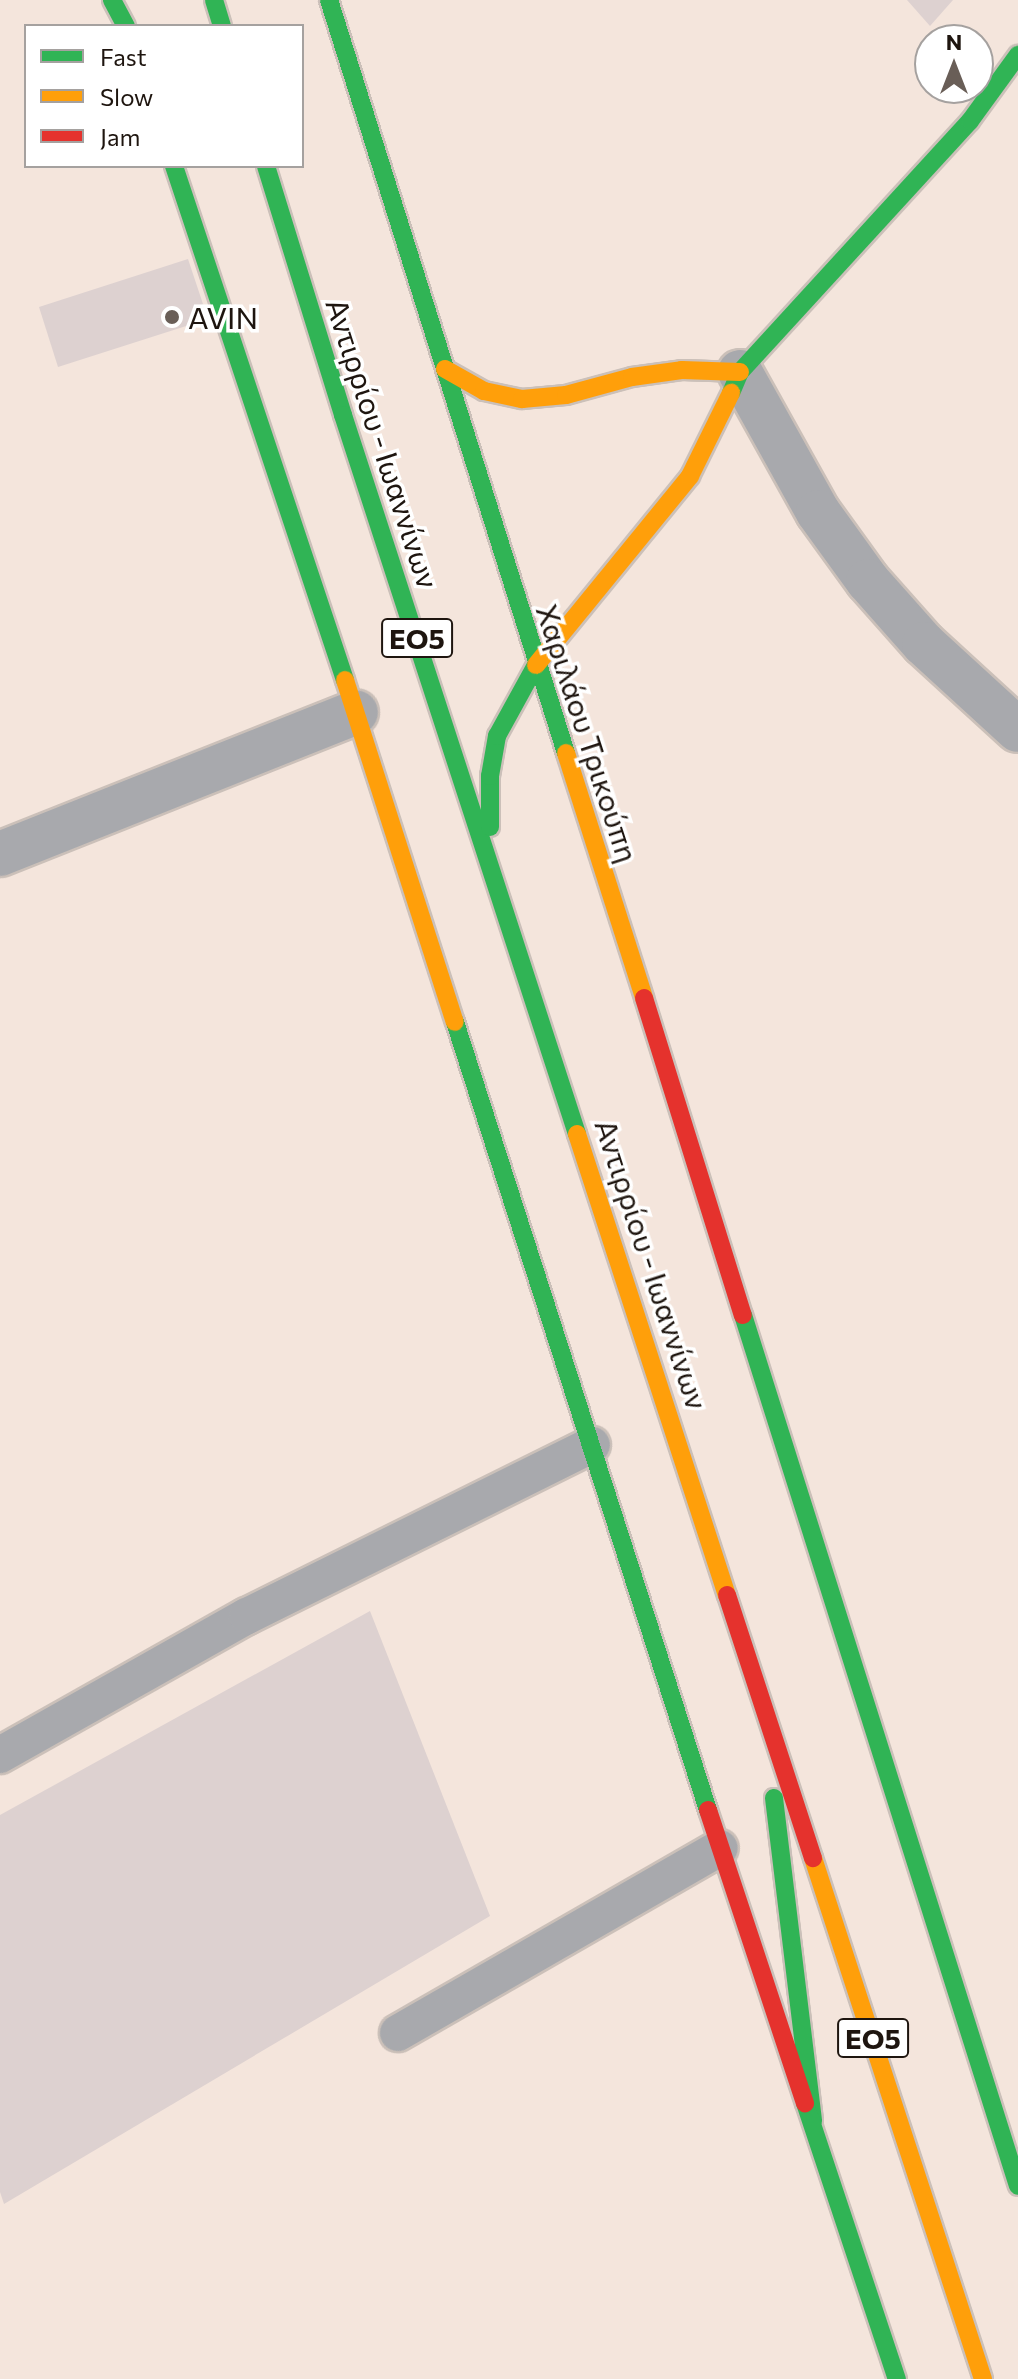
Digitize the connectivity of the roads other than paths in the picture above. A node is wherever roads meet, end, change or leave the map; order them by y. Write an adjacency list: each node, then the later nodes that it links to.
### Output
1 (112, 0): 4 (street)
2 (214, 0): 5 (street)
3 (329, 0): 9 (street, Χαριλάου Τρικούπη)
4 (125, 24)
5 (221, 24)
6 (1018, 55): 10 (street)
7 (175, 168): 12 (street)
8 (267, 168): 15 (street, Αντιρρίου - Ιωαννίνων / ΕΟ5)
9 (445, 369): 10 (street); 11 (street, Χαριλάου Τρικούπη)
10 (740, 372): 11 (street); 13 (street)
11 (536, 665): 15 (street); 22 (street, Χαριλάου Τρικούπη)
12 (356, 712): 14 (street); 16 (street)
13 (1018, 730)
14 (0, 854)
15 (490, 861): 17 (street, Αντιρρίου - Ιωαννίνων / ΕΟ5)
16 (592, 1445): 18 (lane); 19 (street)
17 (762, 1697): 21 (street); 24 (street, Αντιρρίου - Ιωαννίνων / ΕΟ5)
18 (0, 1755)
19 (720, 1848): 20 (lane); 21 (street)
20 (398, 2033)
21 (813, 2121): 23 (street)
22 (1018, 2186)
23 (897, 2379)
24 (983, 2379)

